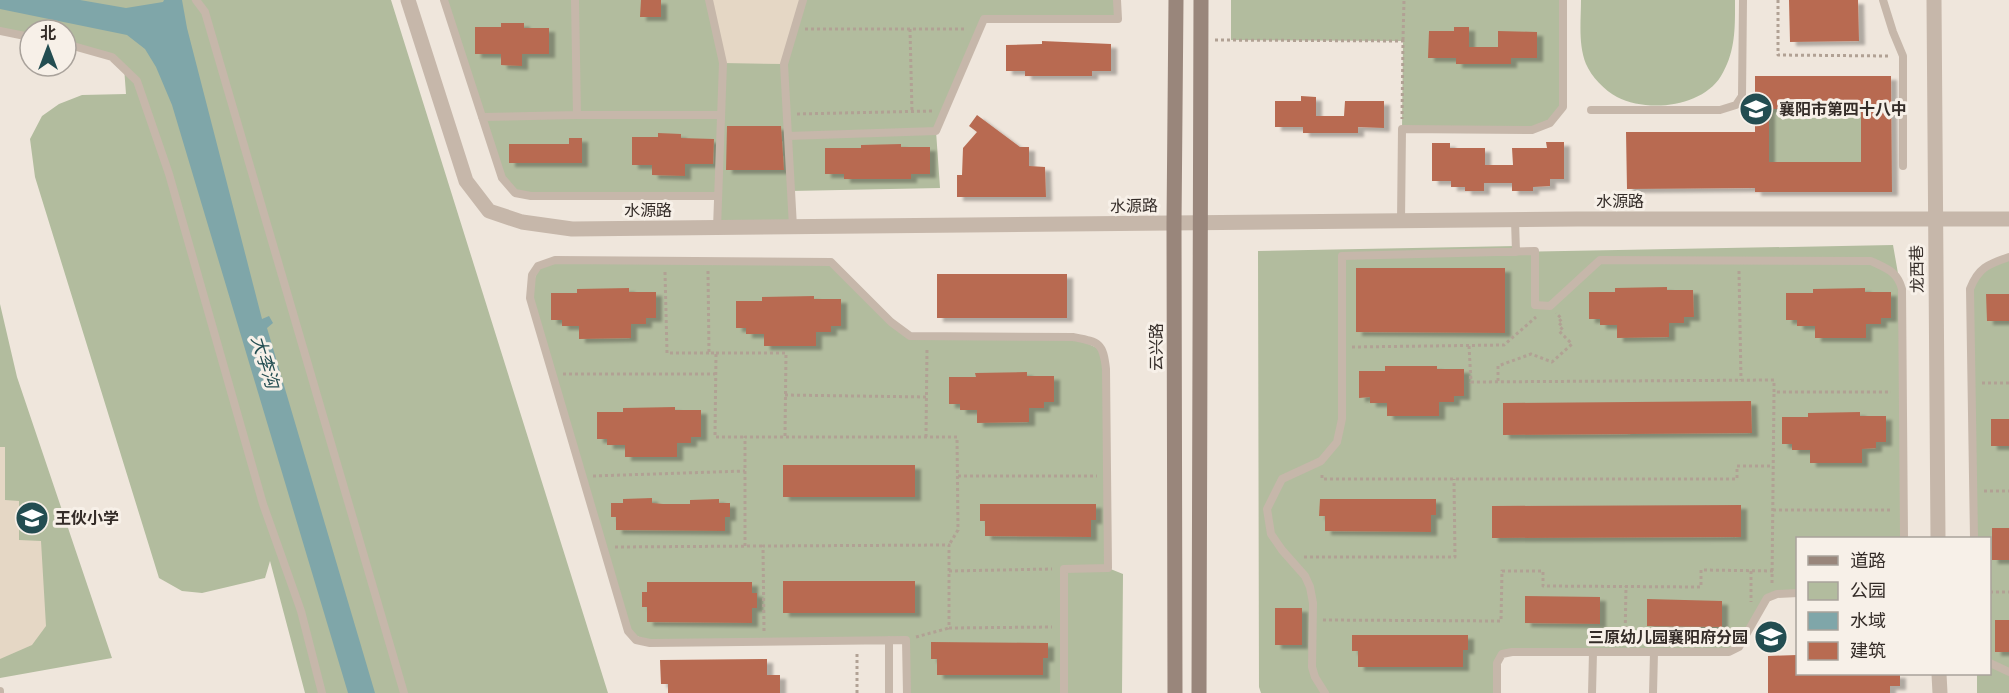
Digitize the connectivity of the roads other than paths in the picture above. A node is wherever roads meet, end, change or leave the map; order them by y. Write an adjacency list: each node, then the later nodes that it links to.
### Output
1 (196, 0): 45 (lane)
2 (408, 0): 31 (street, 水源路)
3 (444, 0): 20 (lane)
4 (575, 0): 18 (lane)
5 (709, 0): 19 (lane)
6 (803, 0): 21 (lane)
7 (1117, 0): 21 (lane)
8 (1176, 0): 28 (street, 云兴路)
9 (1201, 0): 29 (street)
10 (1563, 0): 27 (lane)
11 (1743, 0): 17 (lane)
12 (1883, 0): 22 (lane)
13 (1935, 0): 24 (street, 龙西巷)
14 (0, 31): 15 (lane)
15 (18, 35)
16 (78, 47): 44 (lane)
17 (1591, 110)
18 (576, 115): 19 (lane); 20 (lane)
19 (721, 115): 23 (lane)
20 (482, 117): 23 (lane)
21 (788, 136): 30 (lane)
22 (1903, 166)
23 (718, 196): 31 (lane)
24 (1935, 219): 25 (street, 水源路); 26 (street, 水源路); 35 (street, 龙西巷)
25 (2009, 219)
26 (1515, 220): 27 (street, 水源路); 32 (lane)
27 (1401, 221): 29 (street, 水源路)
28 (1174, 224): 29 (street, 水源路); 30 (street, 水源路); 49 (street, 云兴路)
29 (1200, 224): 50 (street)
30 (793, 227): 31 (street, 水源路)
31 (717, 228)
32 (1516, 252): 34 (lane); 51 (lane)
33 (2009, 257): 36 (lane)
34 (1904, 537)
35 (1938, 537)
36 (1974, 537)
37 (1796, 593): 39 (lane)
38 (889, 640): 46 (lane); 47 (lane); 48 (lane)
39 (1654, 651): 40 (lane); 54 (lane)
40 (1593, 652): 52 (lane); 53 (lane)
41 (1991, 664): 42 (lane)
42 (2009, 672)
43 (1940, 675): 55 (street)
44 (322, 693)
45 (404, 693)
46 (889, 693)
47 (907, 693)
48 (1064, 693)
49 (1175, 693)
50 (1199, 693)
51 (1325, 693)
52 (1497, 693)
53 (1592, 693)
54 (1653, 693)
55 (1940, 693)

